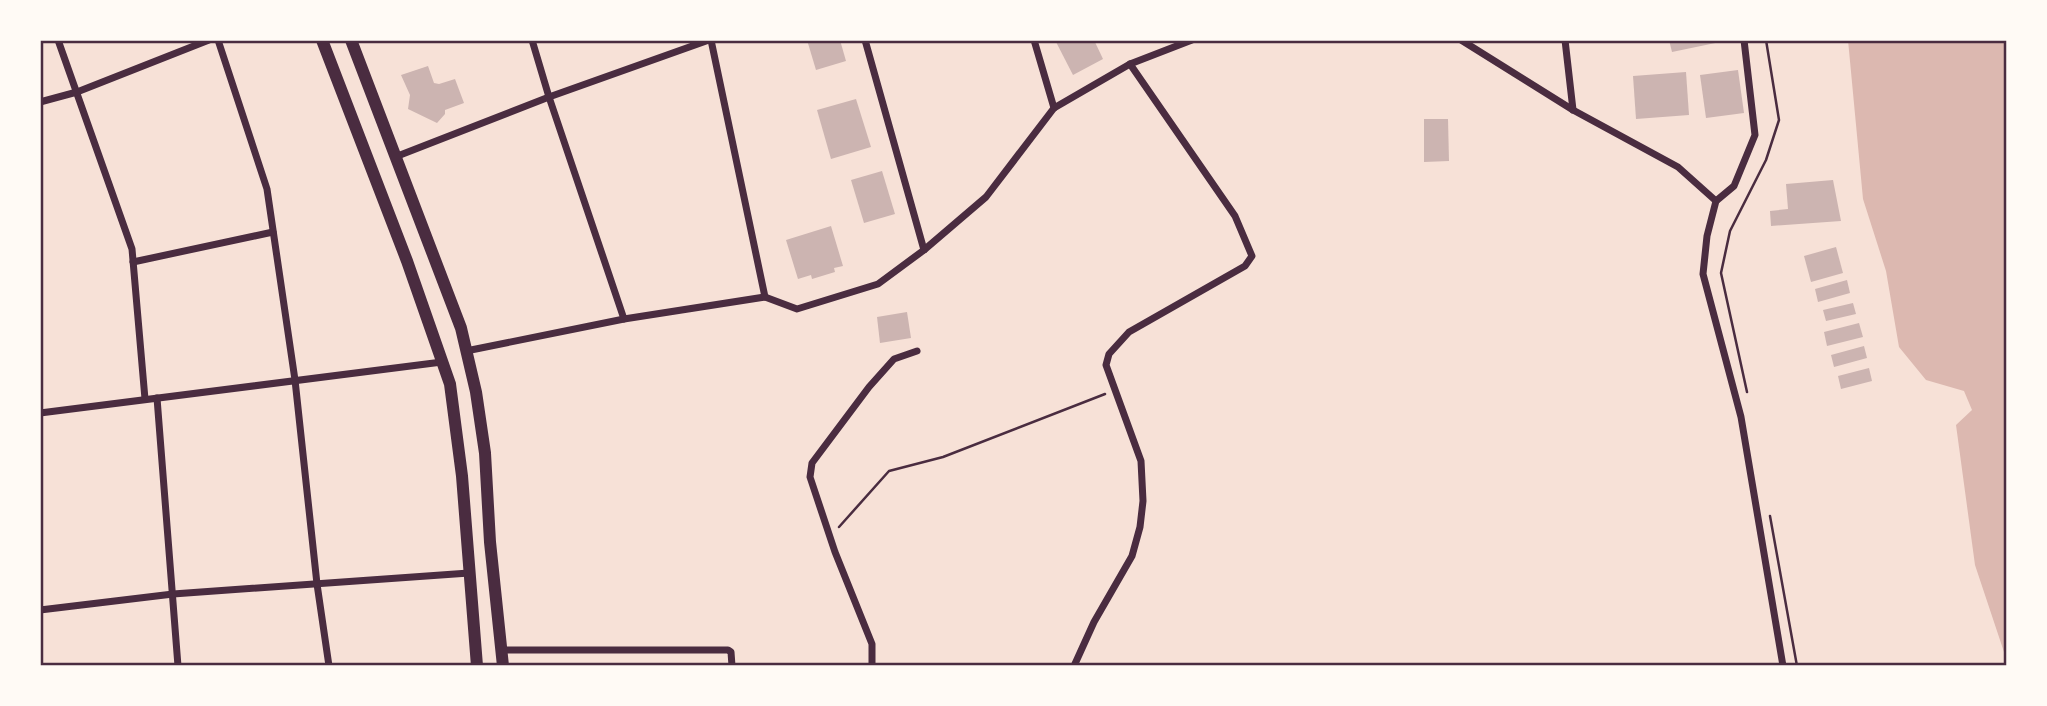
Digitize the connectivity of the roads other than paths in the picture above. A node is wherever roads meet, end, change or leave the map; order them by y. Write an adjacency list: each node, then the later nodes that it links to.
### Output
1 (58, 40): 15 (street)
2 (209, 40): 15 (street)
3 (218, 40): 22 (street)
4 (322, 40): 29 (street)
5 (351, 40): 20 (street)
6 (532, 40): 16 (street)
7 (710, 40): 16 (street); 25 (street)
8 (865, 40): 23 (street)
9 (1034, 40): 18 (street)
10 (1192, 40): 14 (street)
11 (1461, 40): 19 (street)
12 (1565, 40): 19 (street)
13 (1744, 40): 21 (street)
14 (1130, 64): 18 (street); 45 (street)
15 (77, 92): 17 (street); 24 (street)
16 (549, 97): 20 (street); 26 (street)
17 (40, 102)
18 (1054, 108): 23 (street)
19 (1573, 110): 21 (street)
20 (395, 157): 27 (street)
21 (1716, 201): 46 (street)
22 (273, 232): 24 (street); 30 (street)
23 (924, 250): 25 (street)
24 (133, 262): 32 (street)
25 (765, 297): 26 (street)
26 (624, 318): 27 (street)
27 (466, 351): 38 (street)
28 (917, 351): 44 (street)
29 (442, 362): 30 (street); 34 (street)
30 (295, 380): 31 (street); 35 (street)
31 (157, 398): 32 (street); 36 (street)
32 (145, 399): 33 (street)
33 (40, 413)
34 (469, 573): 35 (street); 41 (street)
35 (317, 584): 36 (street); 40 (street)
36 (173, 594): 37 (street); 39 (street)
37 (40, 610)
38 (501, 650): 42 (street); 43 (street)
39 (178, 666)
40 (330, 666)
41 (477, 666)
42 (503, 666)
43 (732, 666)
44 (872, 666)
45 (1074, 666)
46 (1783, 666)

